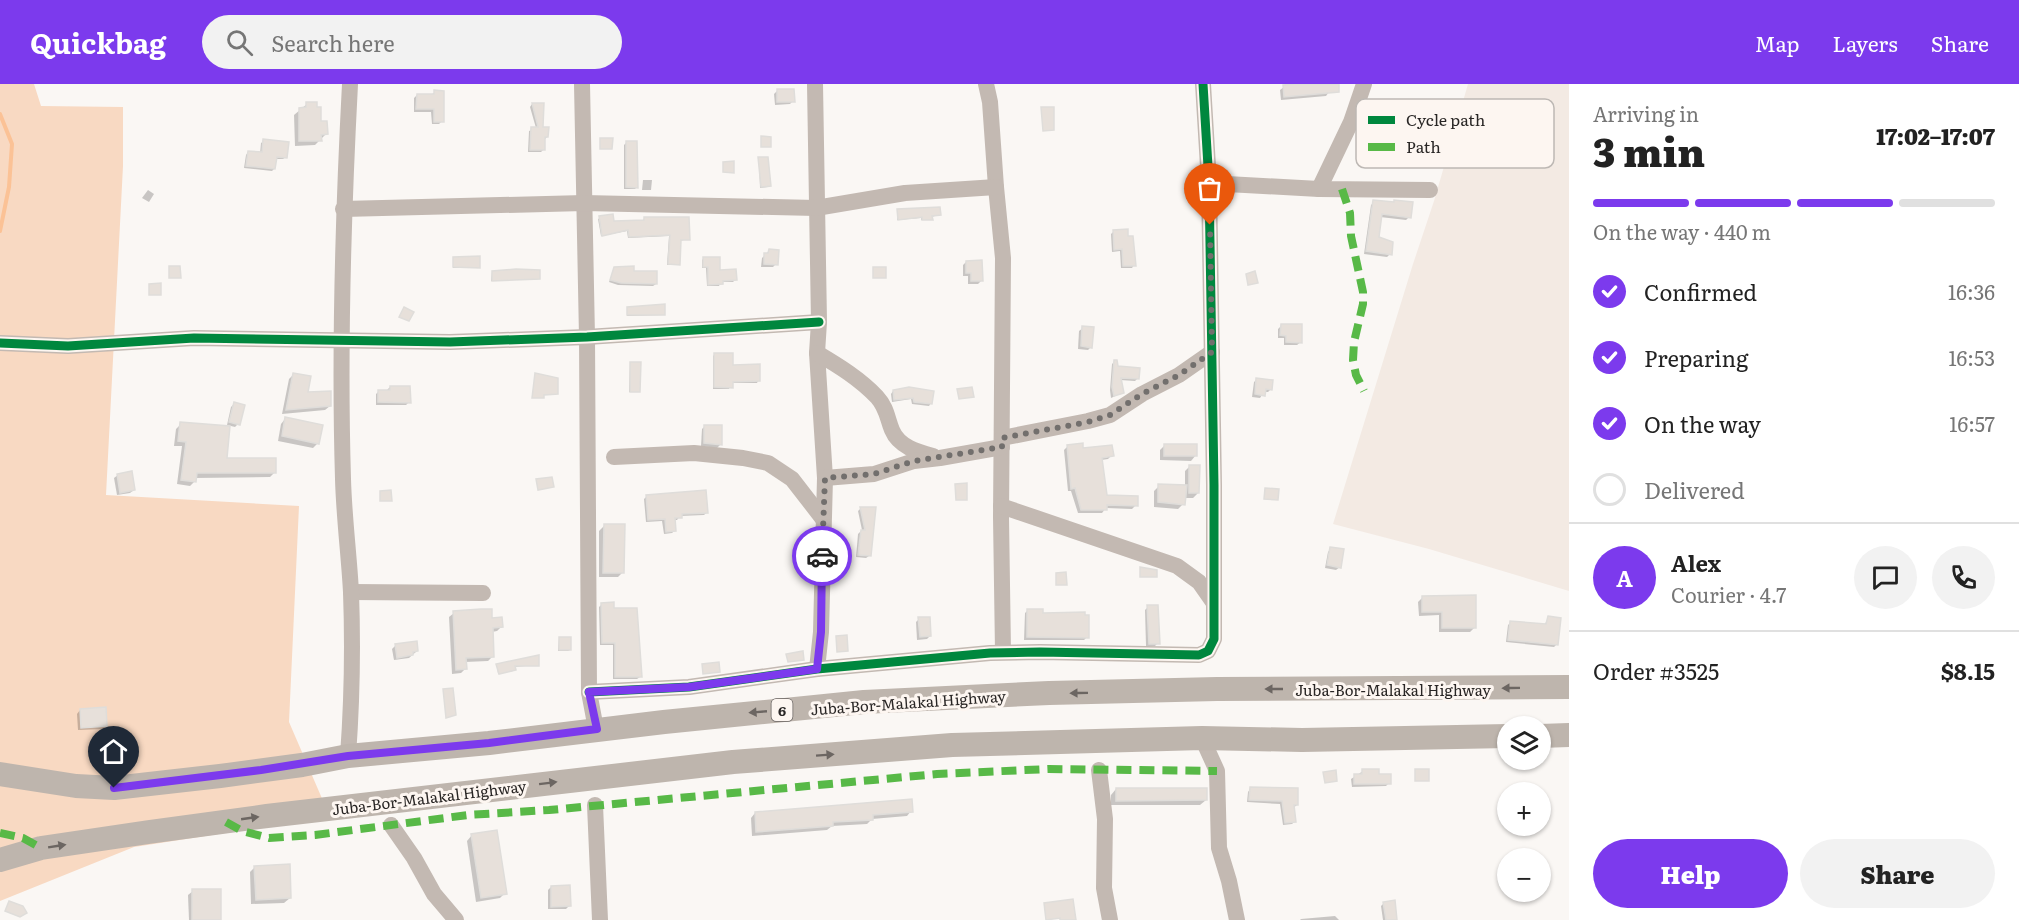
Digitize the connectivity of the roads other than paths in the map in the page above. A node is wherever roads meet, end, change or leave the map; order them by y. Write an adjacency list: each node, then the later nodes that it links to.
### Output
1 (350, 84): 15 (street)
2 (582, 84): 13 (street)
3 (815, 84): 14 (street)
4 (986, 84): 10 (street)
5 (1203, 84): 9 (street)
6 (1364, 84): 7 (street)
7 (1359, 99)
8 (1356, 109): 11 (street)
9 (1209, 183): 11 (street); 20 (street)
10 (996, 187): 14 (street); 22 (street)
11 (1319, 189): 12 (street)
12 (1430, 190)
13 (584, 203): 14 (street); 15 (street); 17 (street)
14 (816, 208): 16 (street)
15 (343, 209): 18 (street)
16 (819, 322): 17 (street); 21 (street)
17 (586, 337): 18 (street); 34 (street)
18 (340, 339): 19 (street); 28 (street)
19 (0, 342)
20 (1212, 352): 22 (street); 30 (street)
21 (817, 353): 24 (street); 25 (street)
22 (1002, 442): 24 (street); 26 (street)
23 (614, 457): 27 (street)
24 (940, 458): 25 (street)
25 (825, 478): 27 (street)
26 (1002, 506): 30 (street); 31 (street)
27 (823, 519): 32 (street)
28 (351, 592): 29 (street); 40 (street)
29 (483, 593)
30 (1214, 602): 31 (street)
31 (1003, 652): 32 (street)
32 (817, 669): 34 (street)
33 (1569, 687): 35 (highway, Juba-Bor-Malakal Highway / 6, one-way to 35)
34 (589, 692): 35 (street)
35 (597, 729): 40 (highway, Juba-Bor-Malakal Highway / 6)
36 (1569, 735): 38 (highway)
37 (1497, 736): 39 (highway, Juba-Bor-Malakal Highway)
38 (1551, 736)
39 (1202, 738): 45 (highway, Juba-Bor-Malakal Highway, one-way to 39); 49 (street)
40 (348, 756): 42 (highway, Juba-Bor-Malakal Highway / 6)
41 (1098, 770): 48 (street)
42 (0, 774)
43 (595, 805): 47 (street)
44 (391, 825): 46 (street)
45 (0, 860)
46 (456, 920)
47 (600, 920)
48 (1110, 920)
49 (1237, 920)

